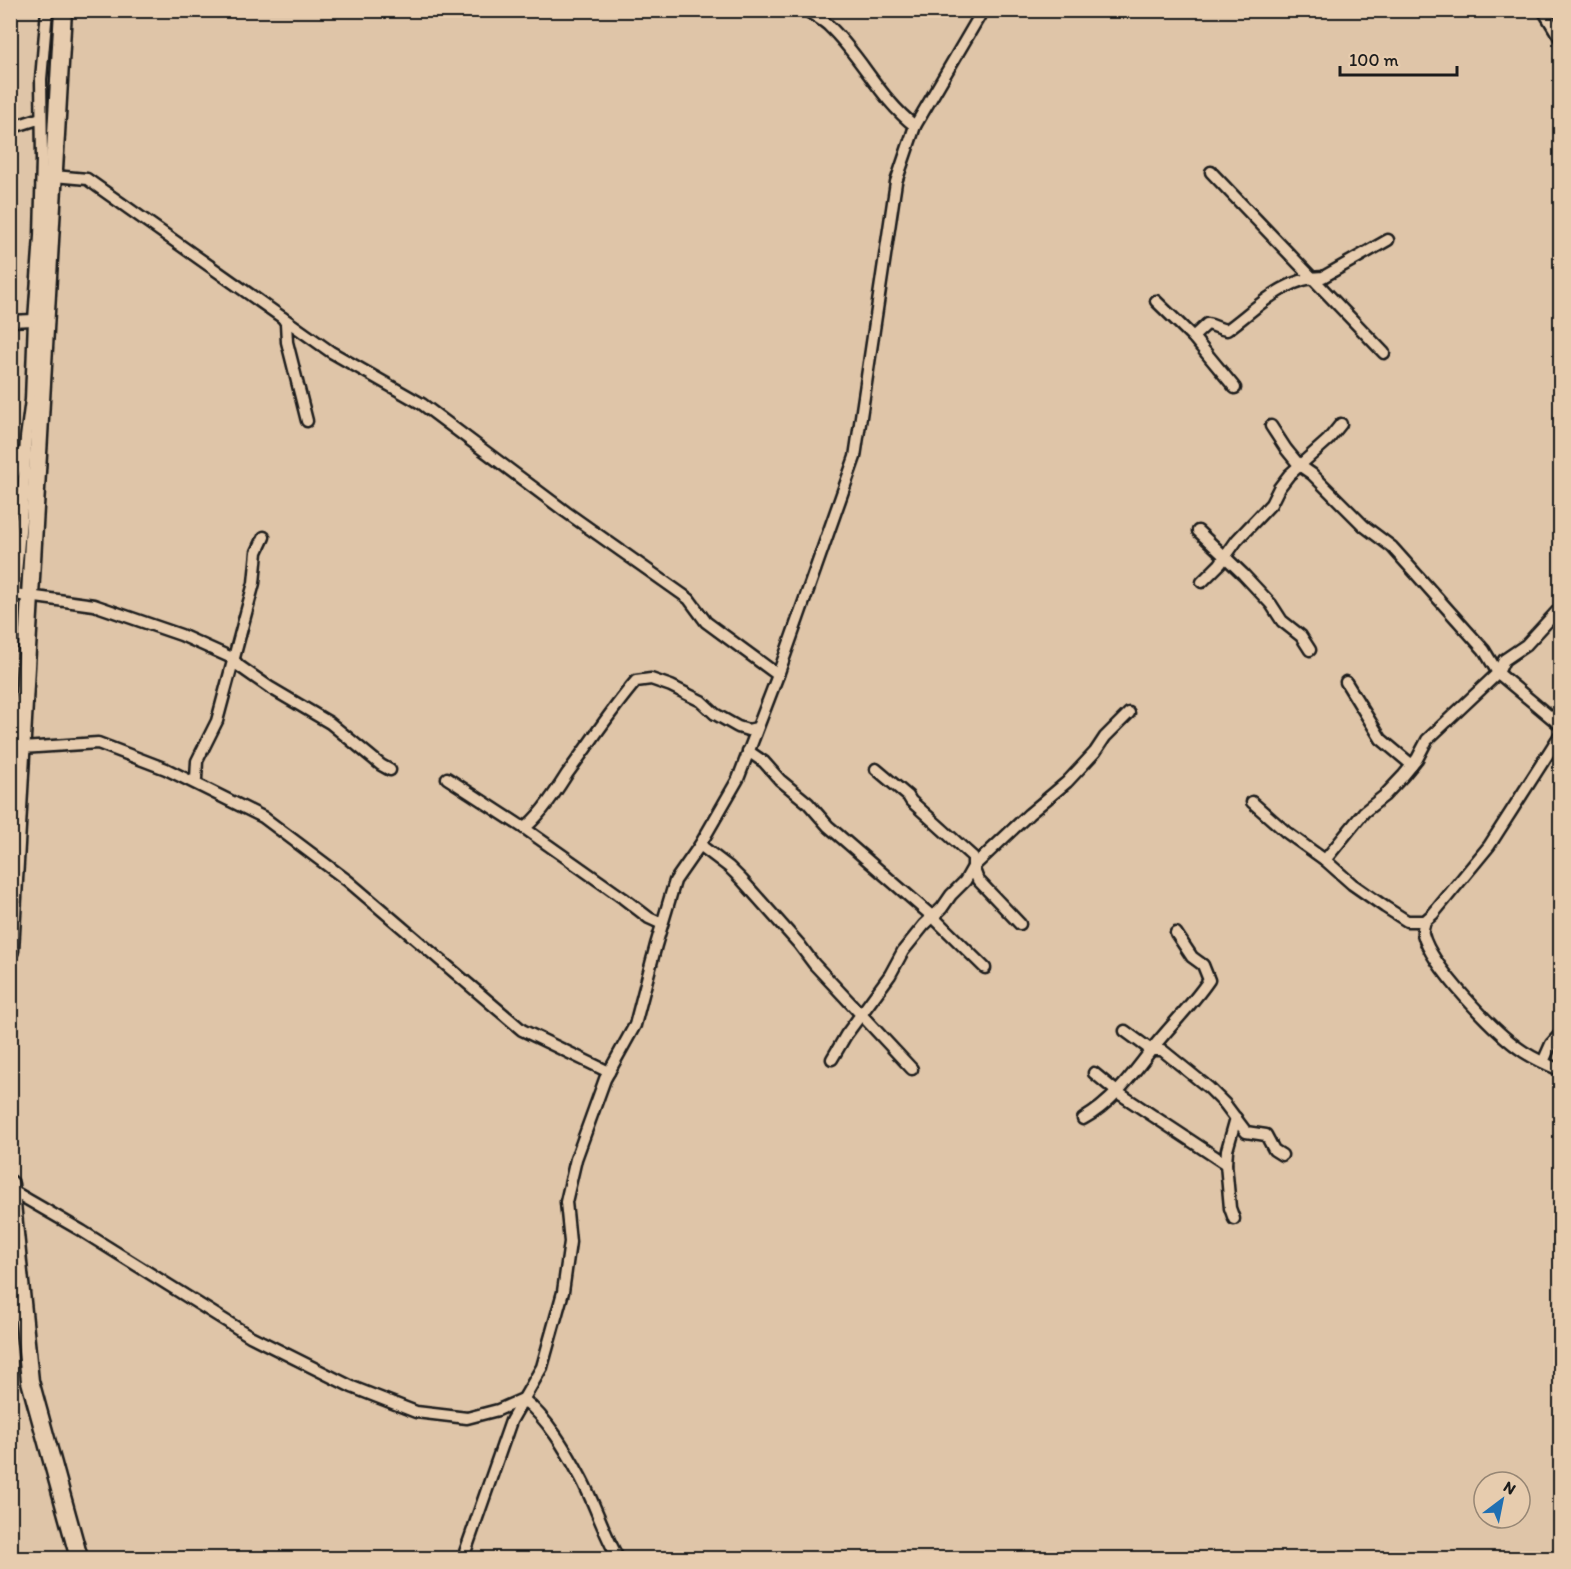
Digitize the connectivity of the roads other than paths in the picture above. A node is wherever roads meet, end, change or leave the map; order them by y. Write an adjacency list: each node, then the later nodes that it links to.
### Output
1 (47, 10): 7 (street)
2 (63, 10): 11 (highway)
3 (806, 10): 8 (street)
4 (983, 10): 8 (street)
5 (1543, 10): 6 (street)
6 (1560, 38)
7 (41, 118): 9 (street); 16 (street)
8 (915, 126): 36 (street)
9 (10, 129)
10 (1211, 172): 13 (street)
11 (54, 176): 15 (street); 31 (highway)
12 (1388, 240): 13 (street)
13 (1311, 277): 18 (street); 19 (street)
14 (1156, 302): 18 (street)
15 (283, 318): 21 (street); 36 (street)
16 (34, 320): 17 (street); 24 (street)
17 (10, 321)
18 (1193, 337): 20 (street)
19 (1384, 353)
20 (1235, 388)
21 (307, 422)
22 (1341, 424): 25 (street)
23 (1271, 426): 25 (street)
24 (26, 438): 26 (street); 31 (street)
25 (1299, 465): 29 (street); 35 (street)
26 (10, 484)
27 (1197, 531): 29 (street)
28 (264, 537): 34 (street)
29 (1225, 558): 30 (street); 33 (street)
30 (1202, 582)
31 (30, 596): 34 (street); 42 (highway)
32 (1560, 608): 35 (street)
33 (1310, 650)
34 (232, 658): 46 (street); 48 (street)
35 (1498, 673): 39 (street); 44 (street)
36 (778, 675): 40 (street)
37 (1346, 682): 44 (street)
38 (1129, 713): 53 (street)
39 (1560, 725)
40 (757, 728): 43 (street); 50 (street)
41 (1560, 735): 55 (street)
42 (22, 748): 59 (highway); 69 (street)
43 (748, 751): 51 (street); 54 (street)
44 (1412, 765): 52 (street)
45 (876, 769): 53 (street)
46 (390, 770)
47 (447, 778): 50 (street)
48 (196, 779)
49 (1252, 802): 52 (street)
50 (524, 828): 56 (street)
51 (700, 845): 56 (street); 61 (street)
52 (1325, 860): 55 (street)
53 (973, 867): 54 (street); 57 (street)
54 (933, 917): 60 (street); 61 (street)
55 (1425, 921): 66 (street)
56 (662, 924): 69 (street)
57 (1020, 924)
58 (1176, 933): 64 (street)
59 (10, 951)
60 (984, 968)
61 (862, 1014): 65 (street); 67 (street)
62 (1125, 1031): 64 (street)
63 (1560, 1034): 66 (street)
64 (1151, 1050): 71 (street); 72 (street)
65 (832, 1059)
66 (1543, 1062): 68 (street)
67 (912, 1069)
68 (1560, 1070)
69 (609, 1072): 79 (street)
70 (1094, 1073): 71 (street)
71 (1117, 1092): 73 (street); 75 (street)
72 (1236, 1118): 74 (street); 75 (street)
73 (1083, 1119)
74 (1282, 1155)
75 (1226, 1164): 78 (street)
76 (10, 1184): 77 (highway)
77 (11, 1190): 79 (street); 80 (highway)
78 (1234, 1219)
79 (524, 1400): 81 (street); 82 (street)
80 (79, 1558)
81 (463, 1558)
82 (618, 1558)

